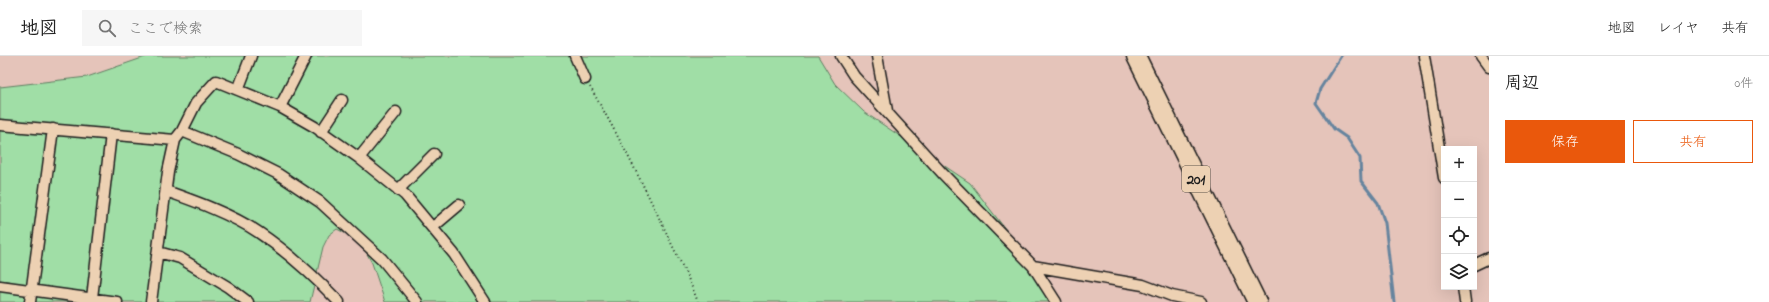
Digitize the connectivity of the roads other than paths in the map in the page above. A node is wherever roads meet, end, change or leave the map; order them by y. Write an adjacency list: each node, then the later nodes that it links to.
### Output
1 (251, 56): 11 (street)
2 (306, 56): 13 (street)
3 (575, 56): 10 (street)
4 (841, 56): 14 (street)
5 (877, 56): 14 (street)
6 (1136, 56): 46 (highway, 201)
7 (1424, 56): 24 (street)
8 (1481, 56): 9 (street)
9 (1489, 67)
10 (585, 79)
11 (238, 90): 13 (street); 18 (street)
12 (342, 100): 19 (street)
13 (280, 108): 19 (street)
14 (887, 111): 32 (street)
15 (396, 112): 23 (street)
16 (0, 125): 17 (street)
17 (53, 129): 20 (street); 34 (street)
18 (182, 131): 21 (street); 42 (street)
19 (321, 132): 23 (street)
20 (110, 134): 21 (street); 36 (street)
21 (175, 140): 26 (street)
22 (434, 154): 25 (street)
23 (359, 158): 25 (street)
24 (1441, 160)
25 (398, 190): 28 (street)
26 (166, 191): 29 (street); 41 (street)
27 (459, 205): 28 (street)
28 (433, 227): 43 (street)
29 (158, 252): 39 (street); 40 (street)
30 (1489, 258): 31 (street)
31 (1477, 264)
32 (1033, 266): 44 (street); 45 (street)
33 (0, 286): 34 (street)
34 (32, 290): 36 (street); 37 (street)
35 (1463, 290): 47 (street)
36 (92, 298): 38 (street)
37 (30, 302)
38 (117, 302)
39 (151, 302)
40 (248, 302)
41 (339, 302)
42 (417, 302)
43 (485, 302)
44 (1056, 302)
45 (1202, 302)
46 (1258, 302)
47 (1465, 302)

